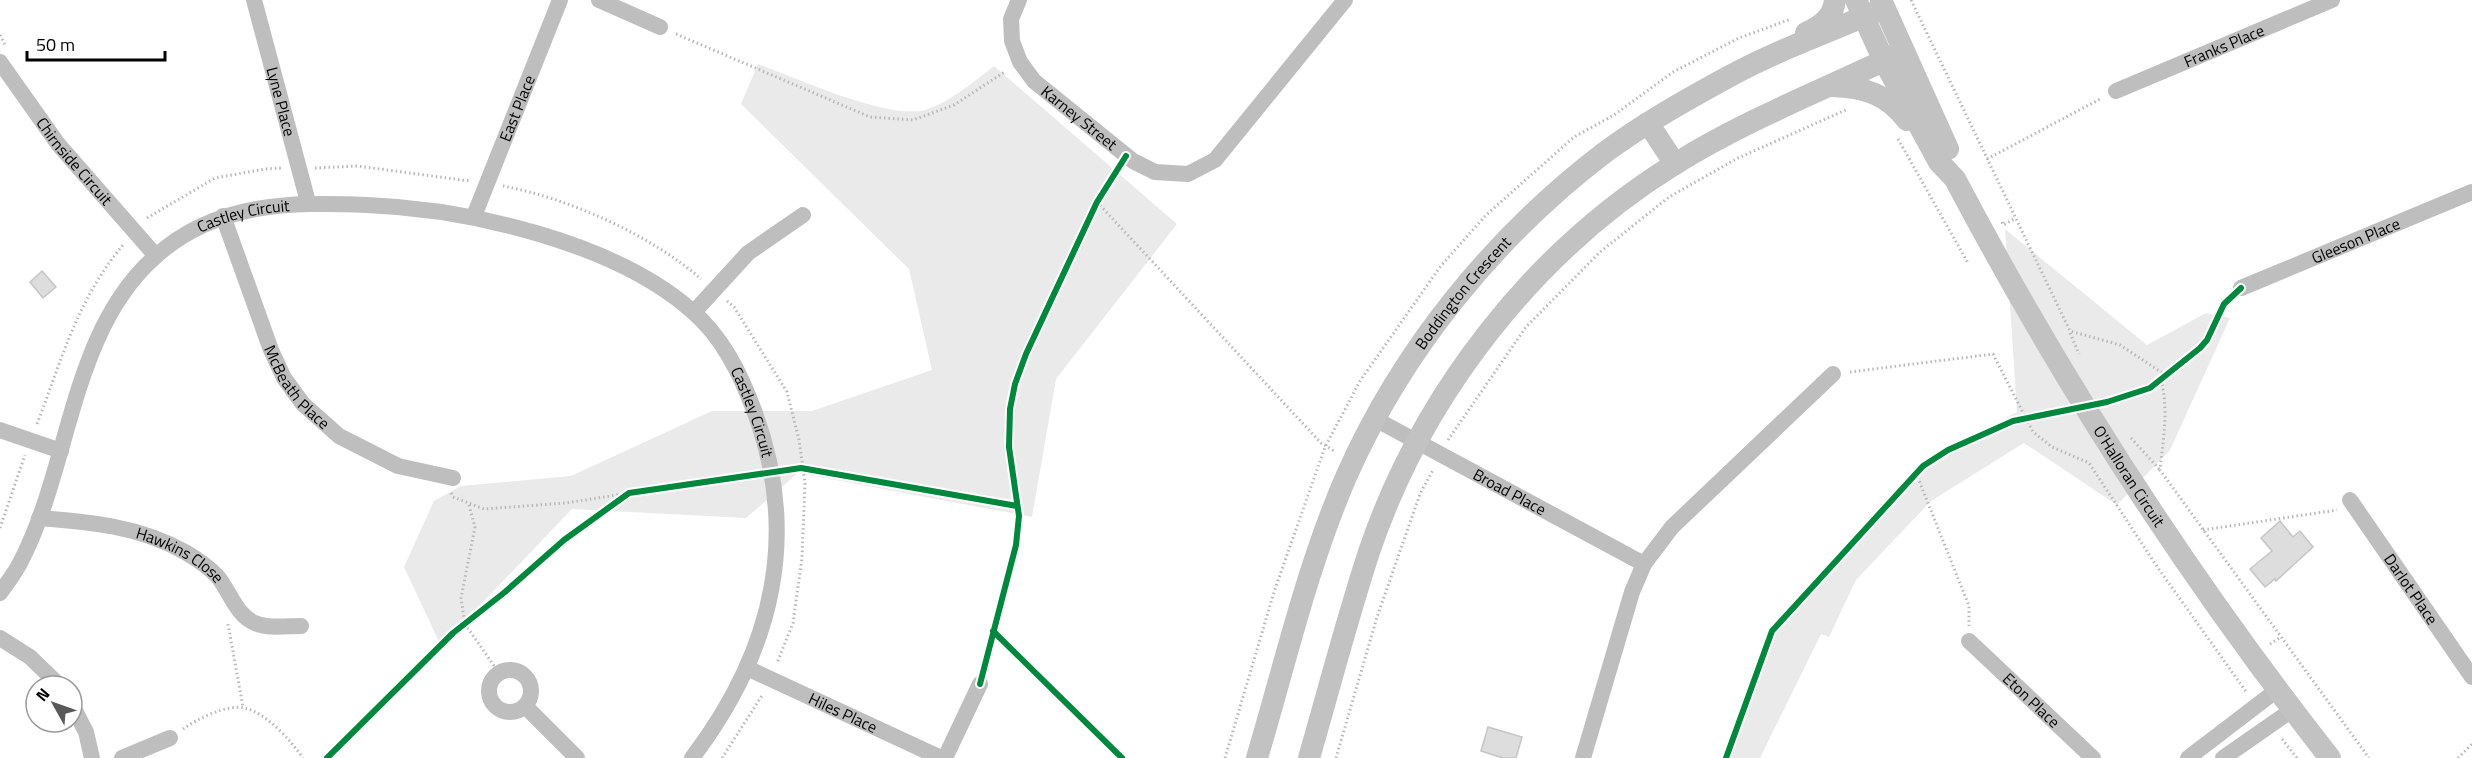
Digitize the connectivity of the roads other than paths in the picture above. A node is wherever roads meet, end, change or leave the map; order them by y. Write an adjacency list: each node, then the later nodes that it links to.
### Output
1 (254, 0): 20 (street, Lyne Place)
2 (560, 0): 23 (street, East Place)
3 (599, 0): 9 (street)
4 (1019, 0): 5 (street, Karney Street)
5 (1345, 0)
6 (1835, 0): 11 (street)
7 (2332, 0): 14 (street, Franks Place)
8 (1871, 6): 10 (street, O'Halloran Circuit); 11 (street, Boddington Crescent)
9 (660, 27)
10 (1893, 56): 13 (street); 16 (street, O'Halloran Circuit); 18 (street, O'Halloran Circuit)
11 (1773, 57): 15 (street, Boddington Crescent)
12 (0, 62): 24 (street, Chirnside Circuit)
13 (1831, 86): 16 (street); 17 (street)
14 (2116, 91)
15 (1648, 123): 17 (street); 28 (street, Boddington Crescent)
16 (1939, 162): 18 (street, O'Halloran Circuit)
17 (1675, 164): 30 (street)
18 (1955, 179): 44 (street, O'Halloran Circuit)
19 (2472, 192): 25 (street, Gleeson Place)
20 (308, 202): 22 (street, Castley Circuit); 23 (street, Castley Circuit)
21 (802, 215): 26 (street)
22 (223, 216): 24 (street, Castley Circuit); 32 (street, McBeath Place)
23 (474, 216): 26 (street, Castley Circuit)
24 (156, 256): 31 (street, Castley Circuit)
25 (2241, 288)
26 (694, 312): 40 (street, Castley Circuit)
27 (1833, 374): 35 (street)
28 (1375, 419): 30 (street, Broad Place); 54 (street, Boddington Crescent)
29 (0, 430): 31 (street)
30 (1418, 442): 35 (street, Broad Place); 55 (street)
31 (61, 451): 34 (street, Castley Circuit)
32 (453, 478)
33 (2353, 503): 42 (street, Darlot Place)
34 (39, 518): 36 (street, Castley Circuit); 37 (street, Hawkins Close)
35 (1644, 564): 56 (street)
36 (0, 593)
37 (301, 626)
38 (0, 638): 41 (street)
39 (1969, 641): 57 (street, Eton Place)
40 (747, 668): 52 (street, Castley Circuit); 53 (street, Hiles Place)
41 (48, 674)
42 (2472, 677)
43 (980, 684): 53 (street, Hiles Place)
44 (2277, 690): 46 (street, O'Halloran Circuit); 58 (street)
45 (525, 706): 45 (street); 51 (street)
46 (2292, 710): 59 (street); 60 (street, O'Halloran Circuit)
47 (84, 728): 49 (street)
48 (170, 738): 50 (street)
49 (92, 758)
50 (122, 758)
51 (577, 758)
52 (692, 758)
53 (943, 758)
54 (1257, 758)
55 (1309, 758)
56 (1583, 758)
57 (2093, 758)
58 (2188, 758)
59 (2223, 758)
60 (2330, 758)

